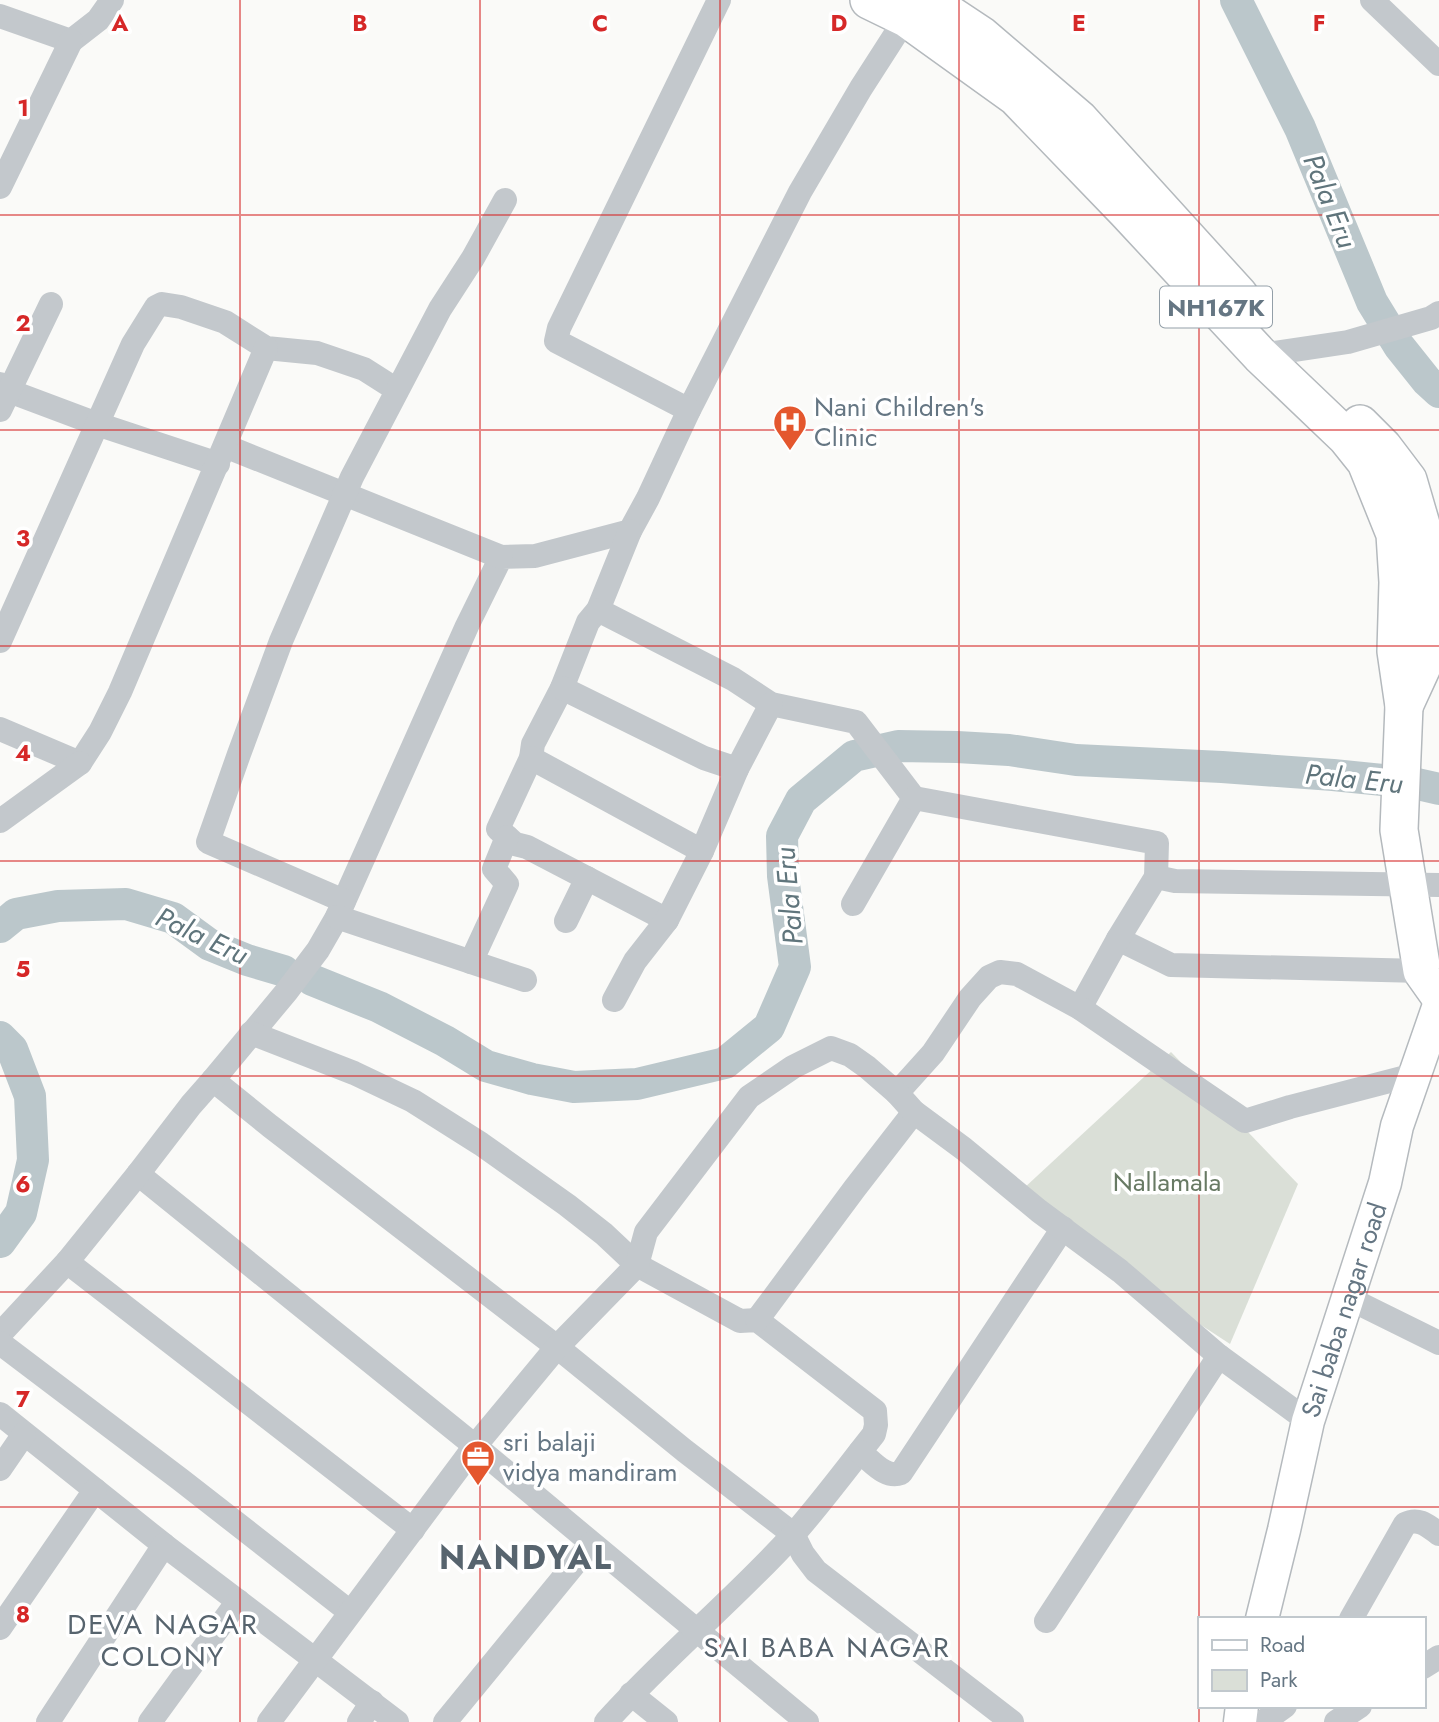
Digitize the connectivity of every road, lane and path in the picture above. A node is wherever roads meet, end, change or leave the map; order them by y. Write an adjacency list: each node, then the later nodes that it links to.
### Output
1 (112, 0): 7 (street)
2 (719, 0): 17 (street)
3 (869, 0): 5 (highway, NH167K)
4 (1372, 0): 8 (street)
5 (917, 9): 14 (highway, NH167K); 17 (street)
6 (0, 16): 7 (street)
7 (71, 41): 9 (street)
8 (1439, 64)
9 (0, 187)
10 (505, 200): 15 (street)
11 (51, 304): 16 (street)
12 (1435, 316): 14 (street)
13 (266, 348): 15 (street); 18 (street); 19 (street)
14 (1275, 353): 23 (highway, NH167K)
15 (397, 390): 20 (street)
16 (3, 395): 18 (street)
17 (689, 410): 21 (street)
18 (97, 424): 19 (street); 25 (street)
19 (221, 455): 20 (street); 31 (street)
20 (344, 494): 22 (street); 41 (street)
21 (631, 531): 22 (street); 24 (street)
22 (501, 557): 41 (street)
23 (1421, 585): 26 (highway, NH167K)
24 (598, 610): 27 (street); 28 (street)
25 (0, 641)
26 (1420, 656): 39 (highway, NH167K)
27 (562, 688): 30 (street); 32 (street)
28 (771, 704): 32 (street); 33 (street)
29 (0, 729): 31 (street)
30 (531, 758): 35 (street); 36 (street)
31 (80, 763): 34 (street)
32 (737, 769): 36 (street)
33 (914, 799): 37 (street); 40 (street)
34 (0, 821)
35 (507, 836): 38 (street); 45 (street)
36 (702, 851): 42 (street)
37 (1156, 877): 39 (street); 44 (street)
38 (587, 878): 42 (street); 43 (street)
39 (1423, 884): 47 (highway, NH167K)
40 (853, 904)
41 (340, 909): 45 (street); 51 (street)
42 (667, 920): 48 (street)
43 (566, 921)
44 (1118, 939): 47 (street); 50 (street)
45 (471, 962): 46 (street)
46 (525, 980)
47 (1431, 983)
48 (614, 1000)
49 (1439, 1005): 52 (main road, Sai baba nagar road)
50 (1080, 1008): 52 (street); 54 (street)
51 (251, 1033): 53 (street); 59 (street)
52 (1417, 1074): 60 (main road, Sai baba nagar road)
53 (213, 1080): 56 (street); 65 (street)
54 (897, 1093): 55 (street); 59 (street)
55 (914, 1112): 57 (street); 61 (street)
56 (138, 1174): 58 (street); 70 (street)
57 (1063, 1228): 66 (street); 71 (street)
58 (67, 1262): 62 (street); 74 (street)
59 (637, 1265): 61 (street); 65 (street)
60 (1348, 1298): 64 (street); 68 (main road, Sai baba nagar road)
61 (757, 1320): 71 (street)
62 (0, 1334)
63 (0, 1343): 80 (street)
64 (1439, 1343)
65 (557, 1347): 70 (street); 76 (street)
66 (1219, 1356): 68 (street); 83 (street)
67 (0, 1414): 69 (street)
68 (1308, 1421): 81 (main road, Sai baba nagar road)
69 (24, 1434): 72 (street); 73 (street)
70 (475, 1446): 74 (street); 77 (street)
71 (860, 1452): 76 (street)
72 (0, 1469)
73 (95, 1490): 78 (street); 84 (street)
74 (413, 1530): 80 (street)
75 (1439, 1534): 82 (street)
76 (793, 1535): 85 (street); 99 (street)
77 (591, 1544): 85 (street); 95 (street)
78 (164, 1545): 79 (street); 91 (street)
79 (238, 1601): 86 (street); 92 (street)
80 (350, 1612): 86 (street)
81 (1262, 1617)
82 (1352, 1617)
83 (1046, 1621)
84 (0, 1628)
85 (697, 1632): 87 (street); 98 (street)
86 (315, 1660): 90 (street); 93 (street)
87 (631, 1695): 96 (street); 97 (street)
88 (1282, 1708): 100 (street)
89 (1357, 1708): 101 (street)
90 (365, 1712): 94 (street)
91 (48, 1722)
92 (150, 1722)
93 (270, 1722)
94 (397, 1722)
95 (445, 1722)
96 (606, 1722)
97 (666, 1722)
98 (807, 1722)
99 (1012, 1722)
100 (1263, 1722)
101 (1336, 1722)

